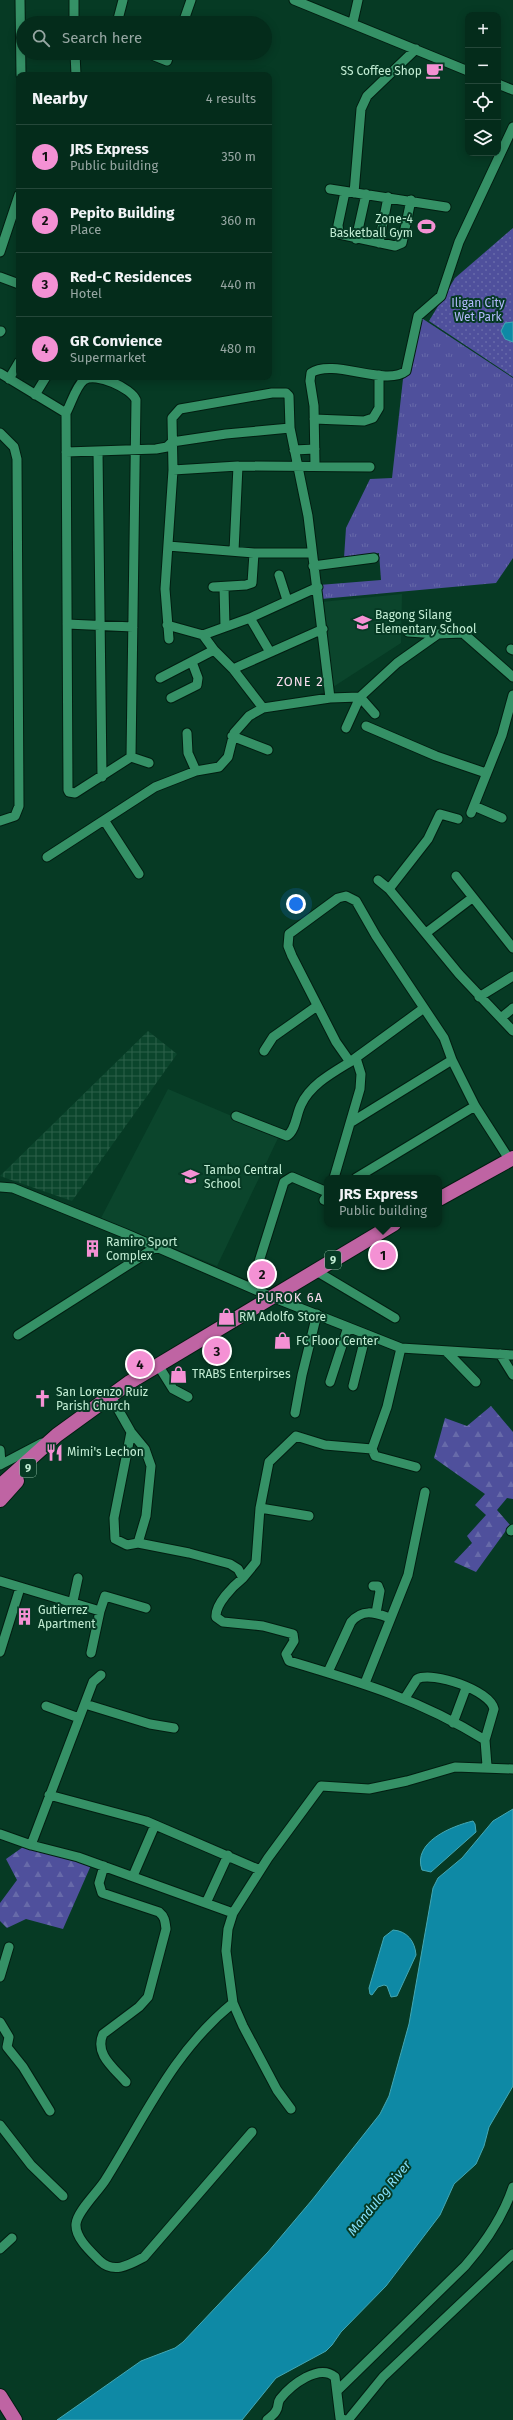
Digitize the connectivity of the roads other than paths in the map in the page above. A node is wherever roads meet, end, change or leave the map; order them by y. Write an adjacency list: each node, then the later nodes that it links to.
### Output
1 (20, 0): 7 (street)
2 (74, 0): 8 (street)
3 (123, 0): 9 (street)
4 (191, 0): 10 (street)
5 (294, 0): 11 (street)
6 (358, 0): 11 (street)
7 (20, 16)
8 (74, 16)
9 (119, 16)
10 (185, 16)
11 (353, 22): 12 (street)
12 (416, 49): 15 (street); 22 (street)
13 (21, 60): 16 (street)
14 (75, 60): 17 (street)
15 (465, 70)
16 (21, 72)
17 (76, 72)
18 (501, 85): 19 (street)
19 (513, 90)
20 (513, 127): 35 (street)
21 (330, 189): 22 (street)
22 (350, 192): 23 (street); 28 (street)
23 (366, 194): 24 (street); 28 (street)
24 (388, 197): 25 (street); 29 (street)
25 (410, 200): 27 (street); 29 (street)
26 (16, 204): 30 (street)
27 (446, 207)
28 (356, 239): 29 (street)
29 (379, 243)
30 (0, 252)
31 (0, 277): 32 (street)
32 (16, 283)
33 (16, 367): 36 (street)
34 (0, 373): 36 (street)
35 (379, 375): 42 (street); 42 (street)
36 (9, 379): 40 (street)
37 (44, 380): 40 (street)
38 (85, 380): 41 (street)
39 (102, 380): 47 (street)
40 (35, 395): 41 (street)
41 (66, 413): 50 (street)
42 (314, 418): 46 (street)
43 (290, 428): 45 (street); 45 (street); 48 (street)
44 (0, 433): 103 (street)
45 (172, 442): 47 (street); 55 (street)
46 (315, 448): 48 (street); 53 (street)
47 (135, 450): 49 (street); 71 (street)
48 (294, 450): 52 (street)
49 (98, 451): 50 (street); 69 (street)
50 (66, 452): 68 (street)
51 (238, 466): 52 (street); 55 (street); 57 (street)
52 (297, 466): 53 (street); 59 (street)
53 (315, 466): 54 (street)
54 (370, 467)
55 (173, 470): 56 (street)
56 (168, 546): 57 (street); 70 (street)
57 (234, 551): 58 (street)
58 (254, 553): 59 (street); 64 (street)
59 (312, 553): 61 (street)
60 (374, 558): 61 (street)
61 (313, 566): 65 (street)
62 (279, 575): 66 (street)
63 (213, 587): 64 (street)
64 (224, 587): 72 (street)
65 (318, 587): 66 (street); 73 (street)
66 (287, 600): 67 (street)
67 (250, 618): 72 (street); 79 (street)
68 (67, 624): 69 (street); 99 (street)
69 (99, 624): 71 (street); 99 (street)
70 (167, 624): 76 (street); 77 (street)
71 (133, 627): 95 (street)
72 (225, 627): 76 (street)
73 (323, 629): 79 (street); 87 (street)
74 (408, 632): 75 (street)
75 (438, 634): 82 (street); 85 (street)
76 (203, 635): 78 (street)
77 (170, 639)
78 (214, 650): 80 (street); 81 (street)
79 (270, 652): 81 (street)
80 (192, 662): 83 (street); 86 (street)
81 (233, 669): 88 (street)
82 (513, 677)
83 (160, 678)
84 (513, 695): 98 (street)
85 (360, 697): 87 (street); 89 (street); 91 (street)
86 (171, 698)
87 (330, 698): 88 (street)
88 (263, 708): 93 (street)
89 (375, 714)
90 (366, 726): 98 (street)
91 (346, 728)
92 (187, 733): 97 (street)
93 (232, 736): 94 (street); 97 (street)
94 (268, 750)
95 (131, 757): 96 (street); 99 (street)
96 (149, 763)
97 (196, 771): 102 (street)
98 (486, 773): 100 (street)
99 (102, 777)
100 (502, 818)
101 (458, 819): 108 (street)
102 (104, 820): 104 (street); 105 (street)
103 (0, 821)
104 (47, 857)
105 (139, 874)
106 (456, 876): 109 (street)
107 (378, 880): 108 (street)
108 (389, 889): 110 (street)
109 (472, 898): 110 (street); 111 (street)
110 (426, 933): 113 (street)
111 (513, 947)
112 (513, 976): 113 (street)
113 (479, 997): 117 (street)
114 (317, 1006): 115 (street); 119 (street); 120 (street)
115 (424, 1008): 120 (street); 121 (street)
116 (513, 1008): 117 (street)
117 (501, 1018): 118 (street)
118 (513, 1031)
119 (264, 1051)
120 (353, 1060): 123 (street); 124 (street)
121 (452, 1060): 122 (street); 124 (street)
122 (475, 1106): 125 (street); 127 (street)
123 (236, 1116)
124 (350, 1124): 126 (street)
125 (512, 1157): 130 (highway)
126 (335, 1175)
127 (361, 1175)
128 (0, 1187): 132 (street)
129 (324, 1196): 134 (street)
130 (442, 1197)
131 (387, 1227): 133 (highway, 9)
132 (156, 1247): 134 (street); 140 (street)
133 (316, 1271): 135 (highway, 9); 137 (street)
134 (251, 1287): 135 (street)
135 (272, 1297): 136 (street); 145 (highway, 9)
136 (317, 1314): 138 (street); 152 (street)
137 (395, 1318)
138 (348, 1327): 139 (street); 147 (street)
139 (366, 1334): 141 (street); 149 (street)
140 (18, 1335)
141 (401, 1348): 142 (street); 156 (street)
142 (446, 1351): 143 (street); 148 (street)
143 (500, 1354): 144 (street); 146 (street)
144 (513, 1356)
145 (158, 1365): 150 (highway, 9); 151 (street)
146 (513, 1375)
147 (330, 1382)
148 (476, 1382)
149 (352, 1386)
150 (110, 1395): 153 (street); 154 (highway, 9)
151 (188, 1397)
152 (295, 1413)
153 (131, 1432): 164 (street); 164 (street)
154 (55, 1436): 157 (street); 159 (highway, 9); 161 (highway, 9)
155 (0, 1450): 157 (street)
156 (372, 1450): 158 (street); 162 (street)
157 (1, 1464)
158 (416, 1467)
159 (0, 1486)
160 (425, 1492): 174 (street)
161 (0, 1500)
162 (260, 1508): 163 (street); 166 (street)
163 (309, 1516)
164 (138, 1543): 166 (street)
165 (78, 1578): 170 (street)
166 (243, 1578): 177 (street)
167 (0, 1581): 169 (street)
168 (373, 1586): 173 (street)
169 (20, 1588): 170 (street); 175 (street)
170 (73, 1601): 172 (street)
171 (146, 1608): 172 (street)
172 (100, 1611): 176 (street)
173 (376, 1613): 174 (street); 177 (street)
174 (390, 1618): 179 (street)
175 (0, 1652)
176 (91, 1653)
177 (328, 1672): 179 (street)
178 (101, 1675): 182 (street)
179 (365, 1683): 181 (street)
180 (466, 1688): 181 (street); 185 (street); 187 (street)
181 (405, 1698): 185 (street)
182 (85, 1704): 184 (street); 186 (street)
183 (46, 1706): 184 (street)
184 (79, 1718): 190 (street)
185 (454, 1723): 187 (street)
186 (174, 1728)
187 (485, 1740): 188 (street)
188 (487, 1766): 189 (street); 196 (street)
189 (513, 1769)
190 (49, 1795): 191 (street); 193 (street)
191 (155, 1825): 194 (street); 197 (street)
192 (0, 1834): 193 (street)
193 (31, 1845): 195 (street)
194 (228, 1855): 196 (street); 198 (street)
195 (104, 1866): 197 (street); 205 (street)
196 (260, 1870): 199 (street)
197 (133, 1876): 198 (street)
198 (206, 1903): 199 (street)
199 (234, 1913): 202 (street)
200 (8, 1947): 201 (street)
201 (0, 1977)
202 (234, 2003): 206 (street); 209 (street)
203 (0, 2022): 204 (street)
204 (4, 2049): 207 (street)
205 (126, 2082)
206 (291, 2109)
207 (50, 2110)
208 (0, 2125): 211 (street)
209 (252, 2132)
210 (513, 2187): 215 (street)
211 (63, 2196)
212 (12, 2238): 213 (street)
213 (0, 2248)
214 (513, 2254): 219 (street)
215 (338, 2390): 218 (street); 219 (street)
216 (0, 2396): 217 (highway)
217 (15, 2420)
218 (267, 2420)
219 (346, 2420)

